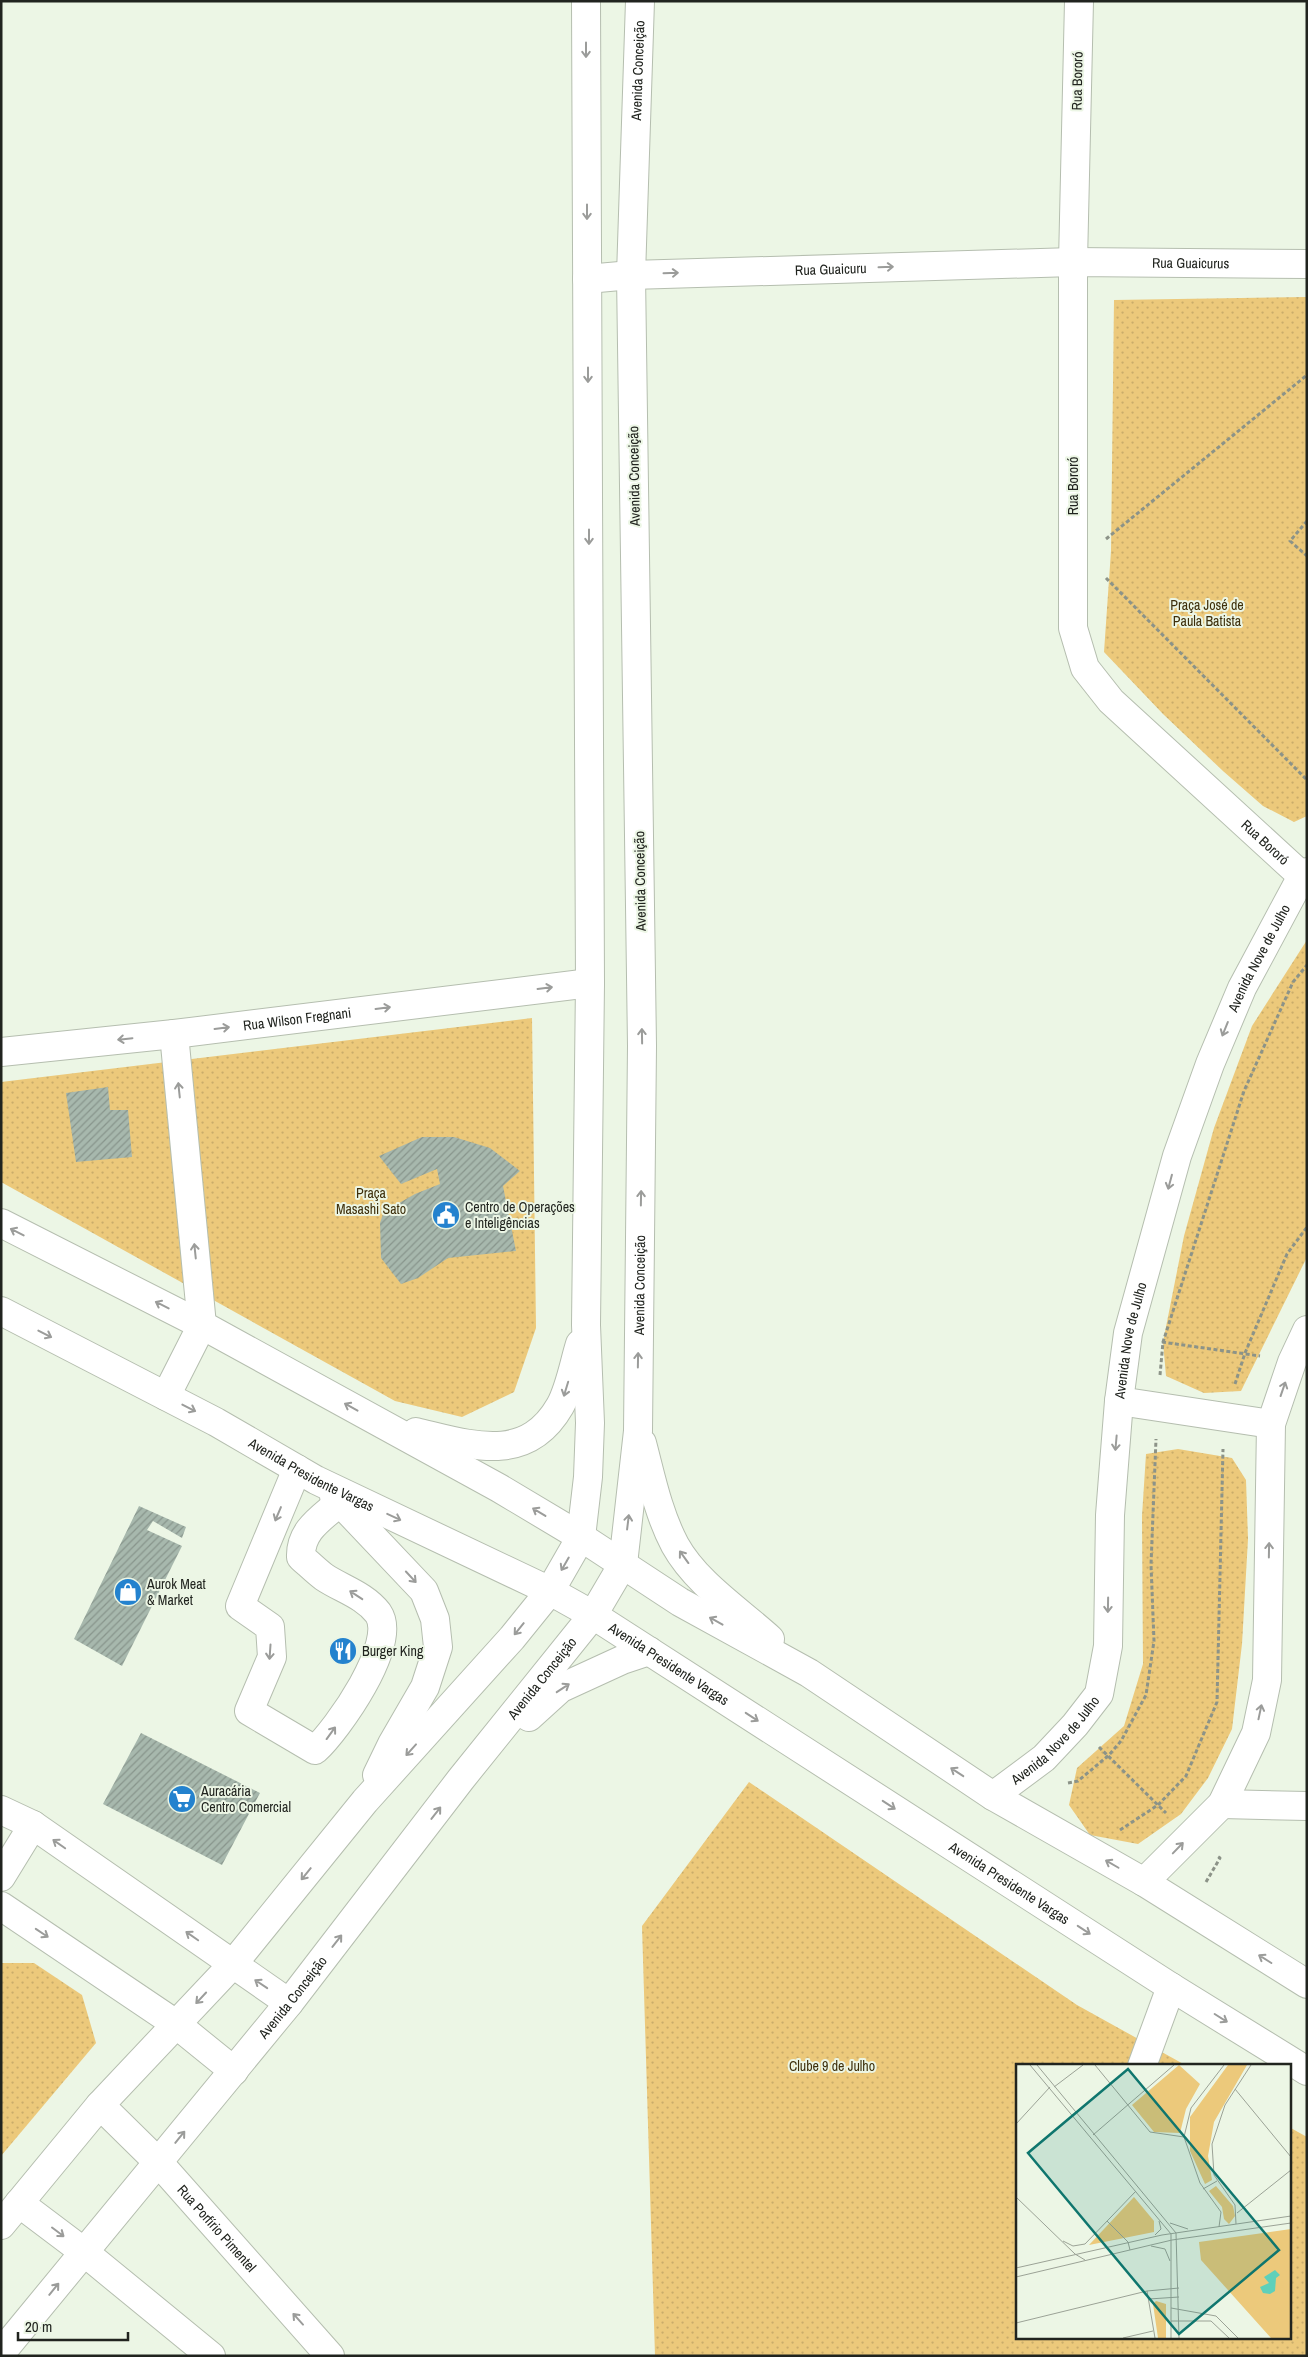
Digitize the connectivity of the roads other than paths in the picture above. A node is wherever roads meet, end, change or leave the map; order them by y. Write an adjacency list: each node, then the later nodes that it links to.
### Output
1 (586, 1): 7 (main road, one-way to 7)
2 (640, 1): 6 (main road, Avenida Conceição)
3 (1079, 1): 4 (main road, Rua Bororó)
4 (1073, 262): 5 (main road, Rua Guaicurus); 6 (main road, Rua Guaicuru, one-way to 4); 8 (main road, Rua Bororó)
5 (1307, 264)
6 (631, 275): 7 (main road, Rua Guaicuru); 21 (main road, Avenida Conceição, one-way to 6)
7 (588, 279): 9 (main road, one-way to 9)
8 (1304, 874): 18 (main road, Avenida Nove de Julho, one-way to 18)
9 (590, 982): 10 (main road, Rua Wilson Fregnani, one-way to 9); 15 (main road)
10 (174, 1034): 11 (main road, Rua Wilson Fregnani, one-way to 11); 14 (main road, one-way to 10)
11 (1, 1052)
12 (1, 1224): 14 (main road, one-way to 12)
13 (1, 1311): 17 (main road, Avenida Presidente Vargas, one-way to 17)
14 (202, 1325): 17 (main road); 19 (main road, one-way to 14)
15 (586, 1326): 19 (main road, one-way to 19); 24 (main road)
16 (1307, 1330): 20 (main road, one-way to 16)
17 (166, 1396): 22 (main road, Avenida Presidente Vargas, one-way to 22)
18 (1119, 1401): 20 (main road); 31 (main road, Avenida Nove de Julho, one-way to 31)
19 (379, 1423): 24 (main road, one-way to 19)
20 (1271, 1424): 33 (main road, one-way to 20)
21 (638, 1432): 25 (main road, Avenida Conceição, one-way to 21); 29 (main road, one-way to 21)
22 (306, 1475): 23 (main road); 23 (main road, one-way to 23); 26 (main road, Avenida Presidente Vargas, one-way to 26)
23 (341, 1501): 32 (main road, one-way to 32)
24 (581, 1537): 25 (main road); 26 (main road, one-way to 26)
25 (623, 1564): 27 (main road, Avenida Conceição); 29 (main road, one-way to 25)
26 (550, 1591): 27 (main road, Avenida Presidente Vargas); 32 (main road, one-way to 32)
27 (593, 1615): 28 (main road, Avenida Presidente Vargas); 30 (main road, Avenida Conceição)
28 (648, 1651): 30 (main road, one-way to 28); 42 (main road, Avenida Presidente Vargas, one-way to 42)
29 (809, 1672): 31 (main road, one-way to 29)
30 (461, 1779): 43 (main road, Avenida Conceição, one-way to 30)
31 (993, 1796): 38 (main road, one-way to 31)
32 (365, 1802): 40 (main road, one-way to 40)
33 (1222, 1804): 34 (main road); 38 (main road, one-way to 33)
34 (1307, 1806)
35 (1, 1810): 36 (main road)
36 (33, 1825): 37 (main road); 40 (main road, one-way to 36)
37 (1, 1877)
38 (1144, 1882): 41 (main road, one-way to 38)
39 (1, 1906): 44 (main road, one-way to 44)
40 (232, 1964): 43 (main road, one-way to 40); 44 (main road, one-way to 44)
41 (1307, 1984)
42 (1171, 1987): 45 (main road); 46 (main road, Avenida Presidente Vargas, one-way to 46)
43 (289, 2003): 47 (main road, Avenida Conceição)
44 (176, 2024): 47 (main road); 48 (main road)
45 (1143, 2064)
46 (1307, 2070)
47 (234, 2071): 49 (main road, Avenida Conceição, one-way to 47)
48 (100, 2105): 49 (main road, Rua Porfírio Pimentel); 50 (main road)
49 (159, 2163): 52 (main road, Avenida Conceição); 55 (main road, Rua Porfírio Pimentel, one-way to 49)
50 (19, 2203): 51 (main road); 52 (main road, one-way to 52)
51 (1, 2225)
52 (84, 2252): 53 (main road, Avenida Conceição, one-way to 52); 54 (main road)
53 (1, 2353)
54 (211, 2356)
55 (330, 2356)

